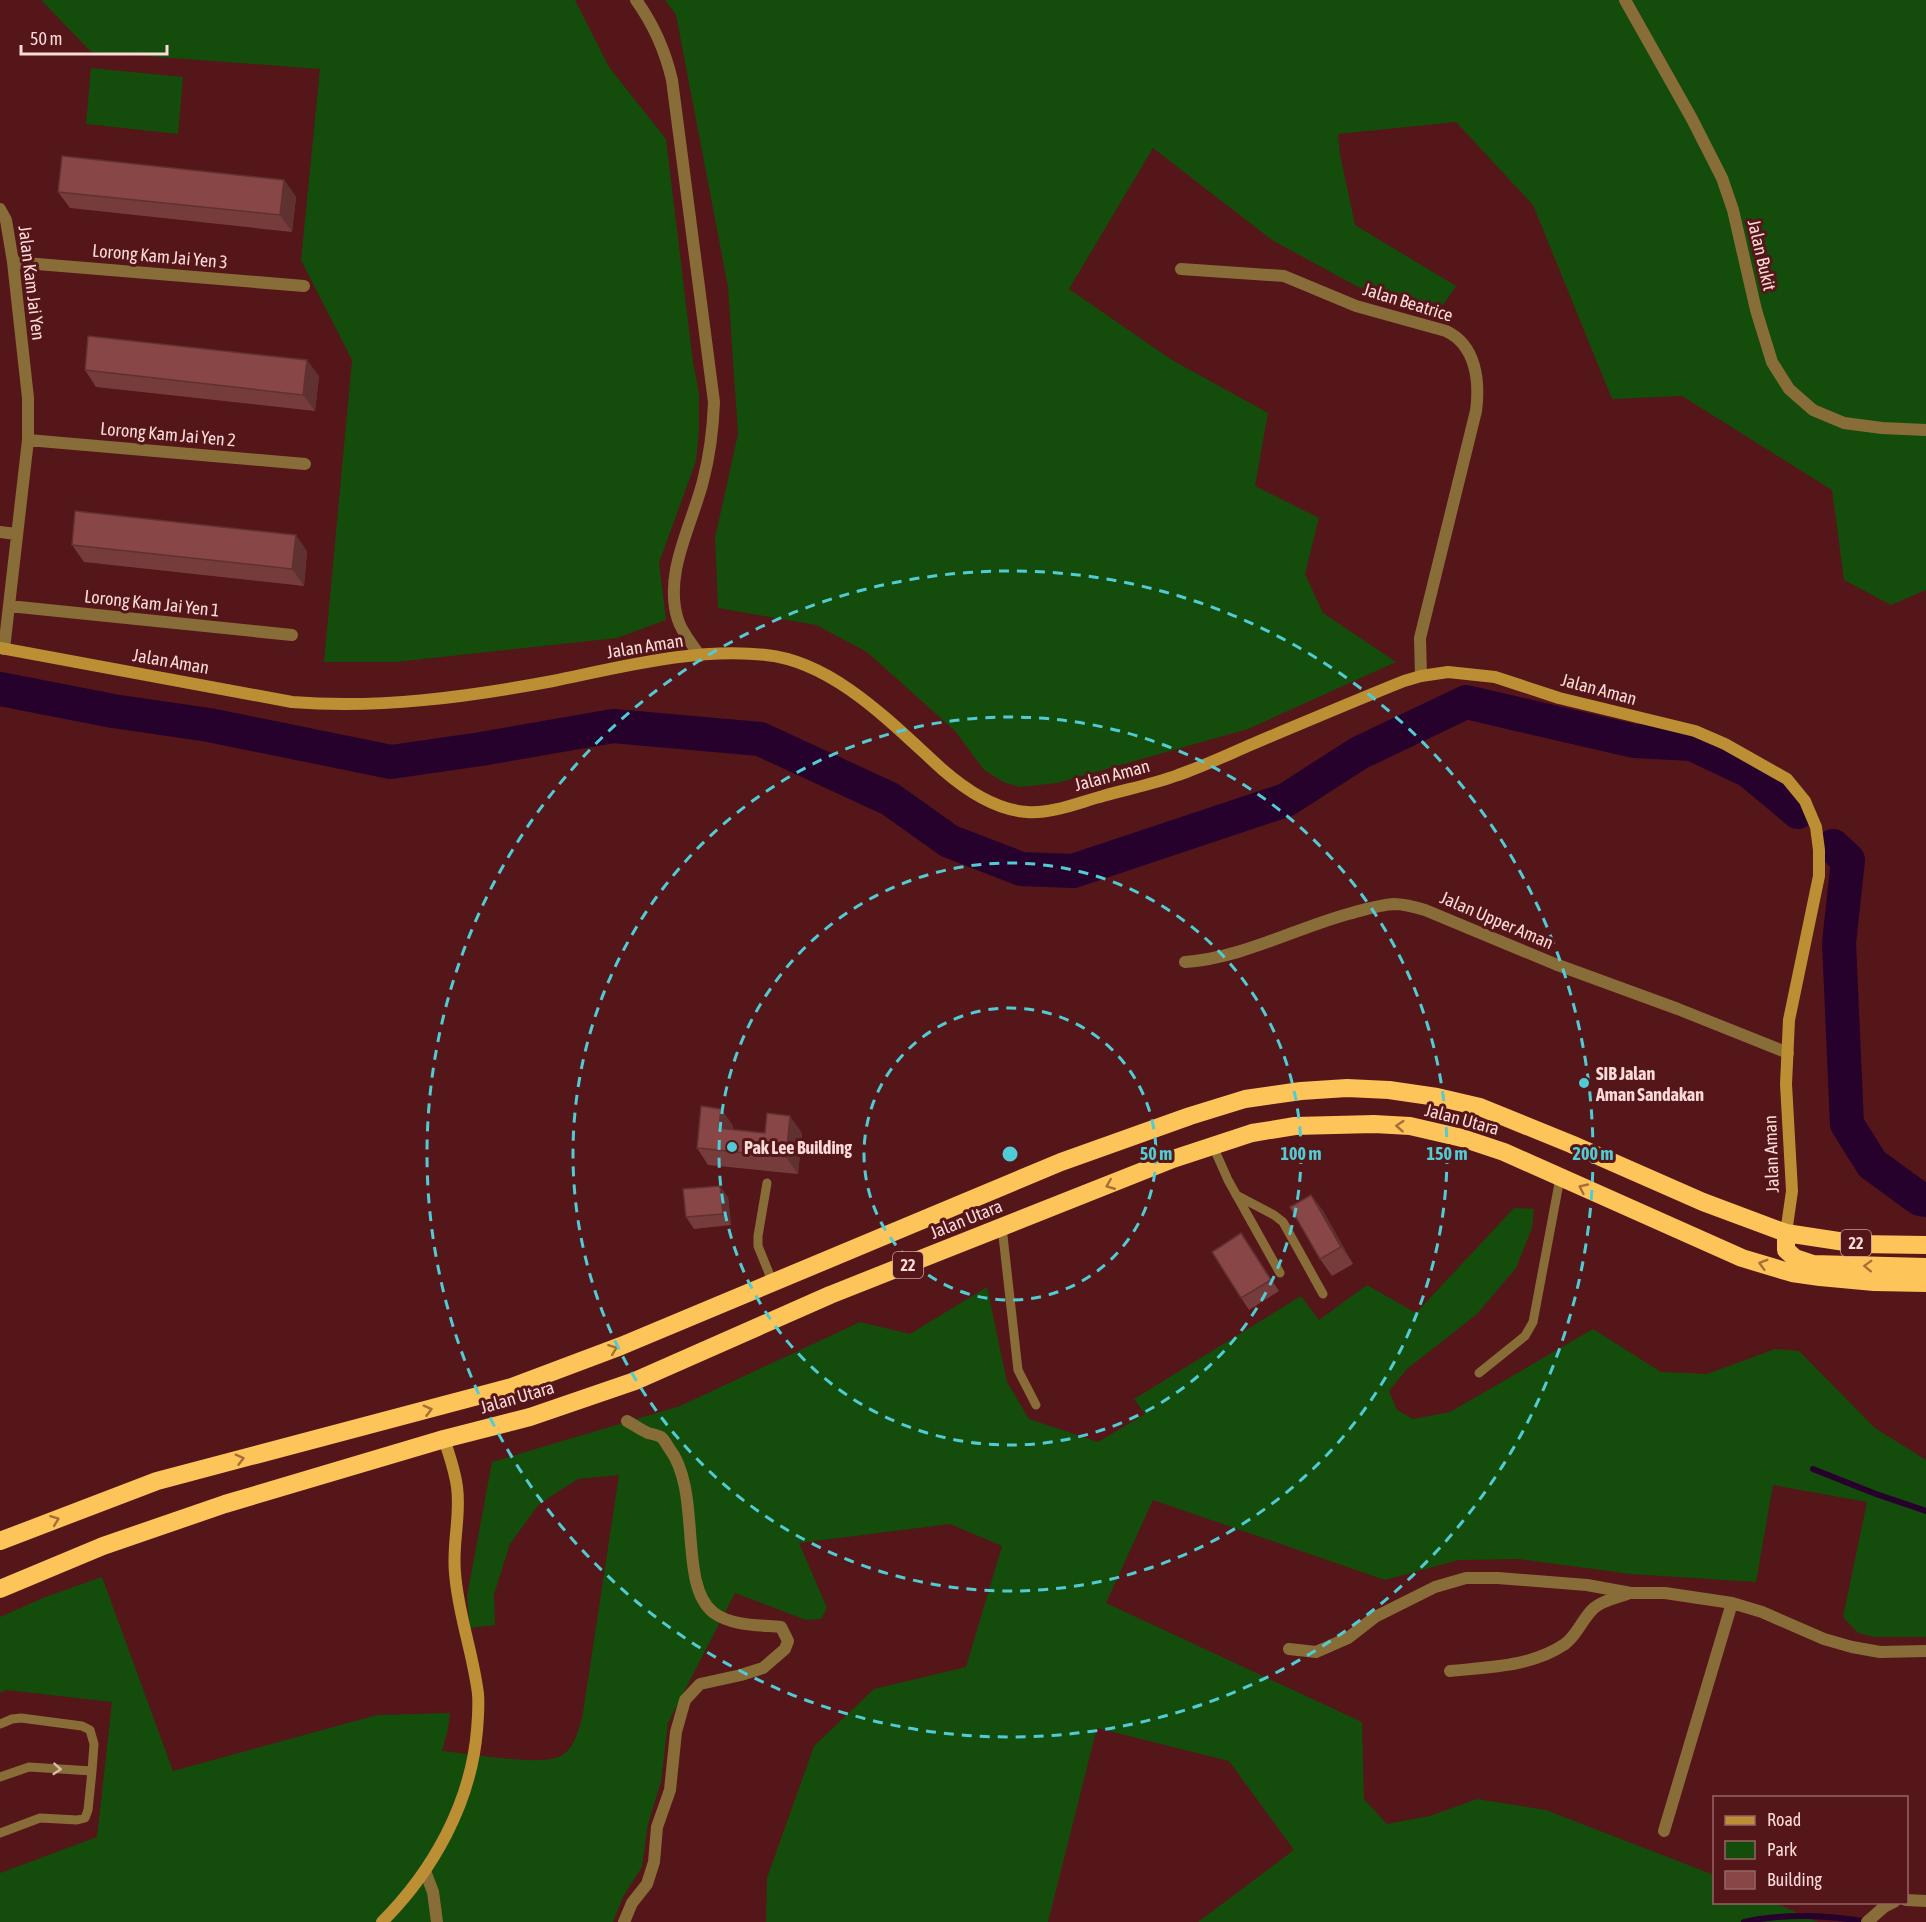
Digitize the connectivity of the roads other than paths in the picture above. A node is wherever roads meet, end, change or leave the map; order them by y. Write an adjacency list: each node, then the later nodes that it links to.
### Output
1 (636, 0): 15 (street)
2 (1625, 0): 7 (street, Jalan Bukit)
3 (0, 209): 4 (street, Jalan Kam Jai Yen)
4 (13, 262): 6 (street, Lorong Kam Jai Yen 3); 8 (street, Jalan Kam Jai Yen)
5 (1182, 269): 16 (street, Jalan Beatrice)
6 (304, 286)
7 (1926, 430)
8 (28, 440): 9 (street, Lorong Kam Jai Yen 2); 11 (street, Jalan Kam Jai Yen)
9 (305, 464)
10 (0, 532): 11 (street)
11 (16, 534): 12 (street, Jalan Kam Jai Yen)
12 (9, 606): 13 (street, Lorong Kam Jai Yen 1); 14 (street, Jalan Kam Jai Yen)
13 (292, 635)
14 (2, 649): 15 (street, Jalan Aman)
15 (700, 656): 16 (street, Jalan Aman)
16 (1421, 676): 18 (street, Jalan Aman)
17 (1185, 962): 18 (street, Jalan Upper Aman)
18 (1788, 1053): 24 (street, Jalan Aman)
19 (1212, 1144): 20 (highway, Jalan Utara / 22, one-way to 19); 22 (lane); 23 (highway, Jalan Utara / 22, one-way to 23)
20 (1560, 1178): 29 (highway, Jalan Utara / 22, one-way to 20); 31 (lane)
21 (767, 1183): 28 (lane)
22 (1236, 1195): 27 (lane); 30 (lane)
23 (1002, 1227): 32 (lane); 34 (highway, Jalan Utara / 22)
24 (1786, 1233): 25 (highway, Jalan Utara / 22); 26 (highway, one-way to 24); 28 (highway, Jalan Utara / 22)
25 (1926, 1245)
26 (1926, 1267)
27 (1280, 1272)
28 (773, 1282): 35 (highway, Jalan Utara / 22, one-way to 28)
29 (1926, 1283)
30 (1323, 1294)
31 (1479, 1373)
32 (1035, 1405)
33 (627, 1421): 53 (street)
34 (444, 1438): 36 (highway, Jalan Utara / 22); 47 (street)
35 (0, 1541)
36 (0, 1589)
37 (1631, 1593): 38 (street); 39 (street); 41 (street)
38 (1732, 1603): 40 (street); 45 (street)
39 (1288, 1649)
40 (1926, 1651)
41 (1450, 1671)
42 (0, 1724): 43 (lane)
43 (92, 1771): 44 (lane, one-way to 43); 46 (lane)
44 (0, 1777)
45 (1664, 1831)
46 (0, 1833)
47 (425, 1871): 51 (street); 52 (street)
48 (1908, 1900): 49 (street)
49 (1926, 1901)
50 (1891, 1904): 54 (street)
51 (382, 1922)
52 (437, 1922)
53 (624, 1922)
54 (1867, 1922)

